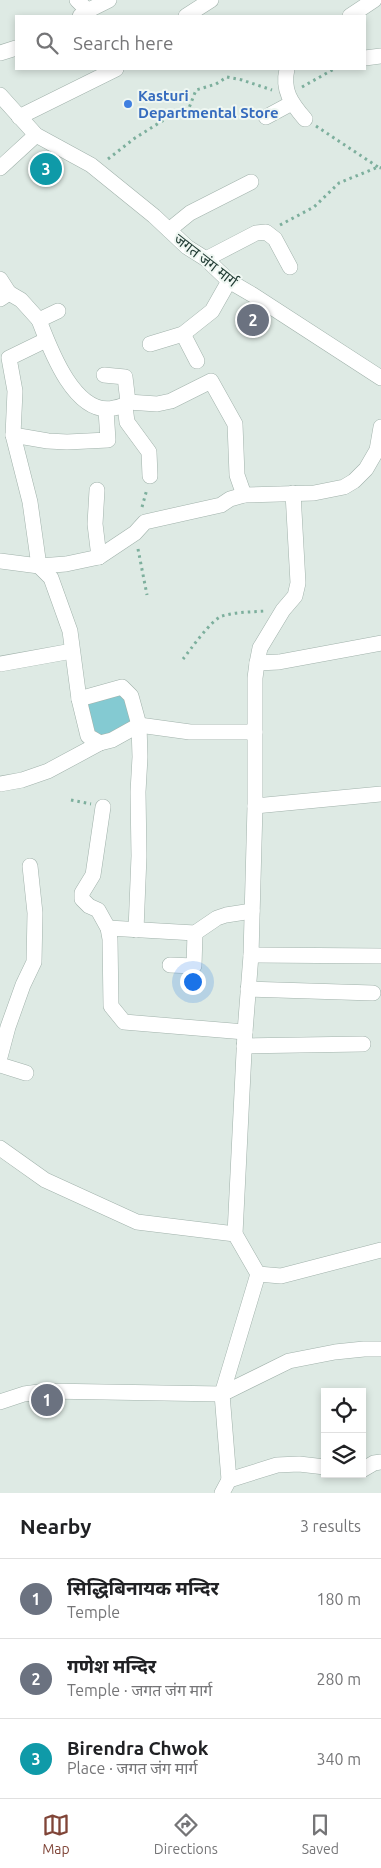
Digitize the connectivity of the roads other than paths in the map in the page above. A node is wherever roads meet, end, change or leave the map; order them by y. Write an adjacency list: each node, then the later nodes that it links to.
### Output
1 (77, 0): 5 (street)
2 (109, 0): 5 (street)
3 (211, 0): 6 (street)
4 (374, 0): 7 (street)
5 (84, 14)
6 (188, 15)
7 (352, 15)
8 (15, 48): 9 (street)
9 (0, 53)
10 (381, 56): 11 (street)
11 (366, 58)
12 (114, 70): 16 (street)
13 (287, 70): 15 (street)
14 (0, 95): 16 (street, जगत जंग मार्ग)
15 (289, 98): 17 (street); 18 (street)
16 (19, 117): 19 (street, जगत जंग मार्ग)
17 (266, 117)
18 (305, 119)
19 (36, 135): 20 (street); 22 (street, जगत जंग मार्ग)
20 (0, 168)
21 (251, 182): 22 (street)
22 (169, 230): 23 (street, जगत जंग मार्ग)
23 (206, 259): 24 (street); 26 (street, जगत जंग मार्ग)
24 (290, 267)
25 (0, 279): 27 (street)
26 (229, 281): 30 (street); 34 (street, जगत जंग मार्ग)
27 (5, 296): 29 (street)
28 (58, 311): 29 (street)
29 (39, 320): 31 (street)
30 (183, 334): 32 (street); 33 (street)
31 (46, 340): 37 (street); 39 (street)
32 (150, 344)
33 (197, 361)
34 (380, 374)
35 (104, 375): 36 (street)
36 (127, 404): 37 (street); 40 (street); 43 (street)
37 (106, 410): 39 (street)
38 (381, 427): 42 (street)
39 (13, 435): 46 (street)
40 (150, 476)
41 (97, 490): 44 (street)
42 (293, 493): 43 (street); 49 (street)
43 (244, 495): 44 (street)
44 (99, 557): 46 (street)
45 (0, 561): 46 (street)
46 (39, 566): 48 (street)
47 (381, 643): 49 (street)
48 (72, 651): 50 (street); 51 (street)
49 (257, 663): 53 (street)
50 (0, 664)
51 (79, 699): 52 (street); 54 (street)
52 (139, 726): 53 (street); 54 (street); 62 (street)
53 (255, 732): 57 (street)
54 (100, 743): 55 (street)
55 (0, 784)
56 (381, 794): 57 (street)
57 (255, 806): 60 (street)
58 (103, 807): 61 (street)
59 (30, 866): 71 (street)
60 (252, 911): 63 (street); 64 (street)
61 (108, 928): 62 (street); 69 (street)
62 (136, 930): 63 (street)
63 (195, 933): 66 (street)
64 (251, 955): 65 (street); 67 (street)
65 (381, 956)
66 (170, 965)
67 (248, 989): 68 (street); 69 (street)
68 (373, 993)
69 (245, 1039): 70 (street); 75 (street)
70 (363, 1044)
71 (0, 1056)
72 (0, 1065): 73 (street)
73 (26, 1073)
74 (0, 1148): 75 (street)
75 (235, 1234): 77 (street)
76 (381, 1250): 77 (street)
77 (258, 1274): 79 (street)
78 (381, 1349): 79 (street)
79 (222, 1394): 80 (street); 84 (street)
80 (0, 1402)
81 (381, 1462): 83 (street)
82 (321, 1467): 84 (street)
83 (366, 1468)
84 (225, 1487)

